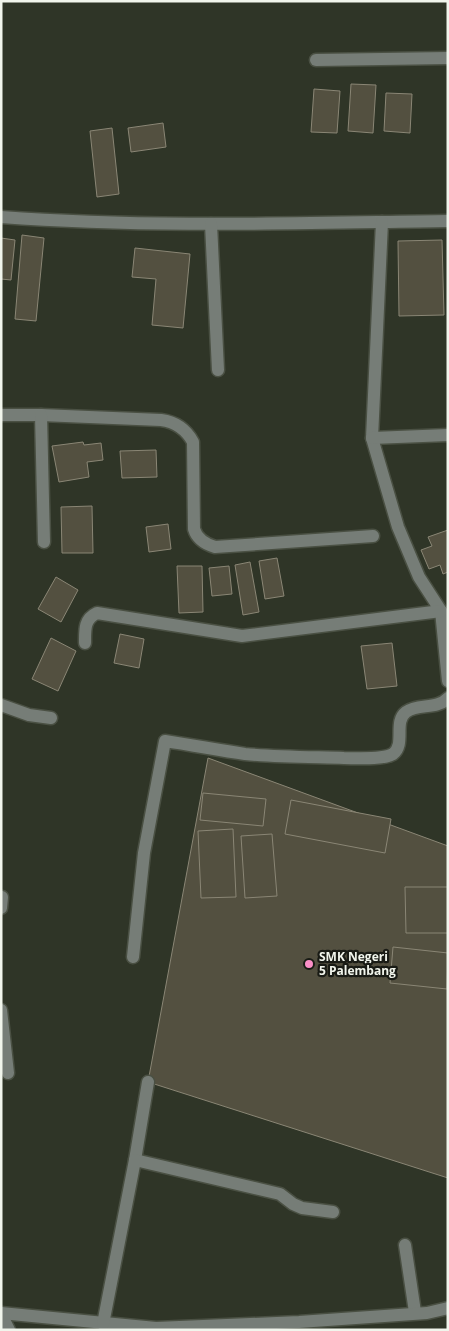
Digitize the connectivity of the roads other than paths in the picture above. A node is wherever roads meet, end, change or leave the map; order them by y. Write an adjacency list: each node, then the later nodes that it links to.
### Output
1 (448, 58): 2 (street)
2 (316, 60)
3 (1, 217): 6 (street)
4 (448, 221): 5 (street)
5 (382, 222): 6 (street); 11 (street)
6 (211, 224): 7 (street)
7 (218, 370)
8 (1, 415): 9 (street)
9 (41, 415): 12 (street); 13 (street)
10 (448, 435): 11 (street)
11 (372, 438): 14 (street)
12 (373, 536)
13 (44, 542)
14 (441, 611): 15 (street); 16 (street)
15 (85, 643)
16 (448, 681)
17 (448, 698): 20 (street)
18 (1, 705): 19 (street)
19 (51, 718)
20 (133, 957)
21 (1, 1010): 22 (street)
22 (8, 1072)
23 (148, 1082): 24 (street)
24 (135, 1160): 25 (street); 30 (street)
25 (333, 1212)
26 (405, 1245): 28 (street)
27 (448, 1308): 28 (street)
28 (416, 1312): 31 (street)
29 (1, 1314): 30 (street); 32 (street)
30 (103, 1324): 31 (street)
31 (169, 1329)
32 (9, 1330)

